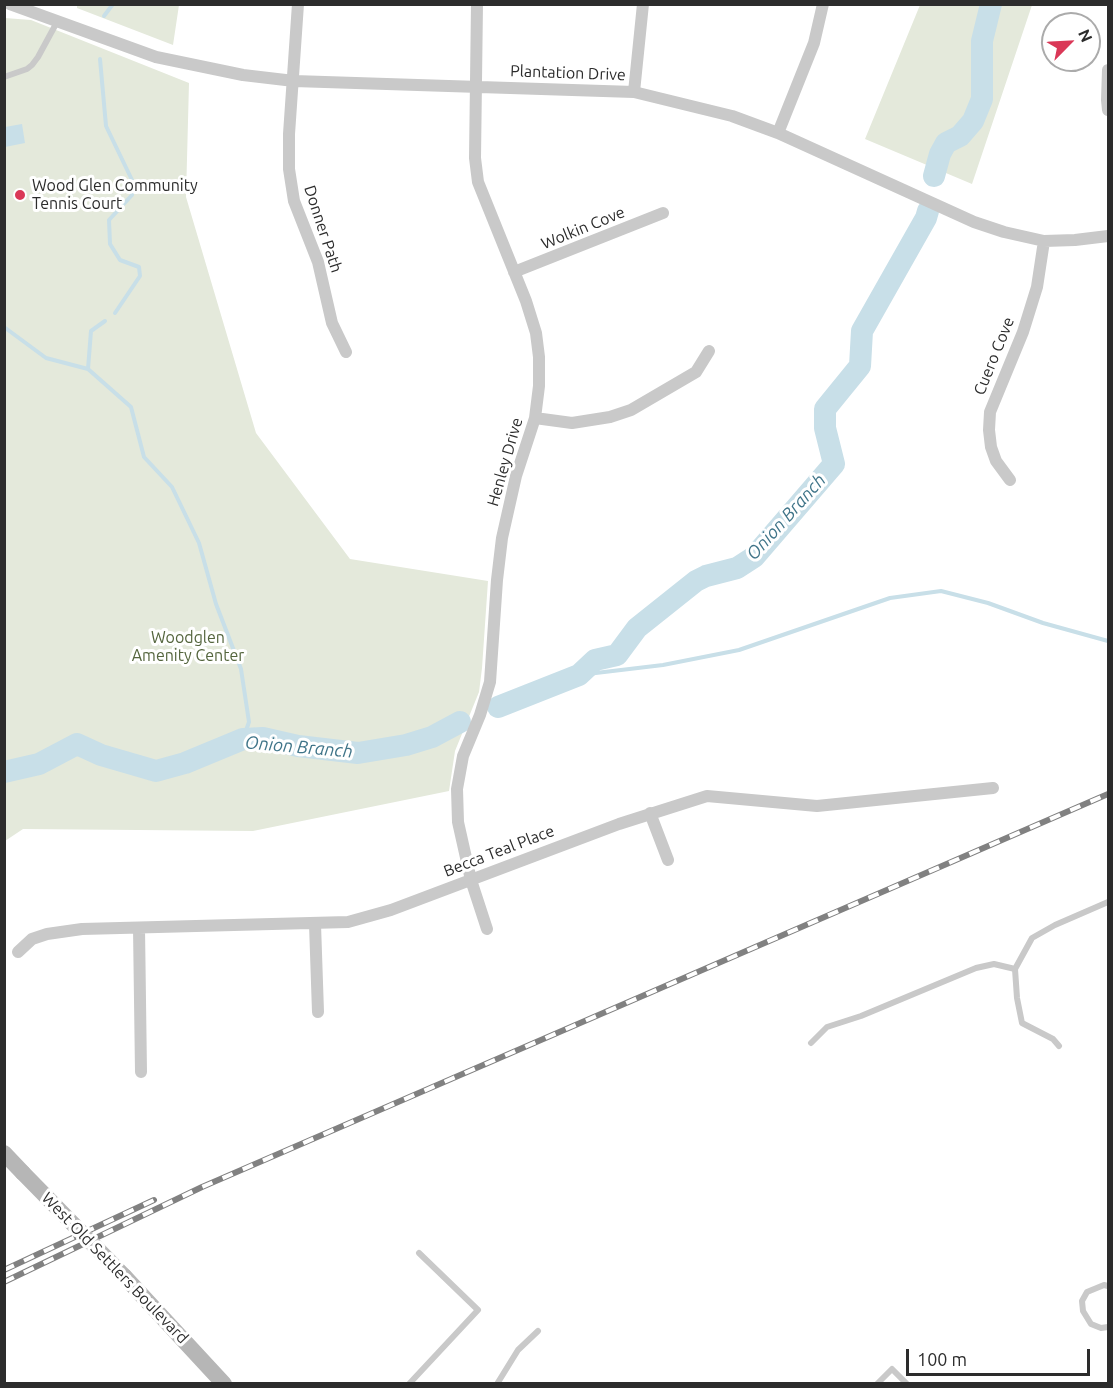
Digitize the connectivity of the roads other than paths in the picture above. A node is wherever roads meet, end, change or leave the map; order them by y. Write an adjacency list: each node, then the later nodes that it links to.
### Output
1 (10, 4): 6 (street, Plantation Drive)
2 (298, 4): 9 (street, Donner Path)
3 (477, 4): 10 (street, Henley Drive)
4 (643, 4): 11 (street)
5 (823, 4): 13 (street)
6 (57, 22): 8 (lane); 9 (street, Plantation Drive)
7 (1108, 70): 12 (street)
8 (4, 77)
9 (294, 81): 10 (street, Plantation Drive); 19 (street, Donner Path)
10 (475, 86): 11 (street, Plantation Drive); 17 (street, Henley Drive)
11 (634, 92): 13 (street, Plantation Drive)
12 (1108, 111)
13 (778, 133): 16 (street, Plantation Drive)
14 (663, 213): 17 (street, Wolkin Cove)
15 (1108, 236): 16 (street, Plantation Drive)
16 (1044, 241): 21 (street, Cuero Cove)
17 (514, 272): 20 (street, Henley Drive)
18 (710, 351): 20 (street)
19 (346, 352)
20 (535, 418): 25 (street, Henley Drive)
21 (1010, 480)
22 (993, 788): 23 (street, Becca Teal Place)
23 (650, 813): 24 (street); 25 (street, Becca Teal Place)
24 (668, 860)
25 (471, 880): 27 (street, Becca Teal Place); 29 (street, Henley Drive)
26 (1108, 902): 31 (lane)
27 (315, 924): 28 (street, Becca Teal Place); 32 (street)
28 (139, 928): 30 (street, Becca Teal Place); 35 (street)
29 (487, 929)
30 (18, 952)
31 (1015, 969): 33 (lane); 34 (lane)
32 (318, 1012)
33 (811, 1043)
34 (1059, 1046)
35 (141, 1072)
36 (4, 1154): 41 (main road, West Old Settlers Boulevard, bridge)
37 (419, 1253): 42 (lane)
38 (1108, 1286): 39 (lane)
39 (1108, 1327)
40 (538, 1331): 43 (lane)
41 (224, 1383)
42 (409, 1383)
43 (497, 1383)
44 (877, 1383): 45 (lane)
45 (907, 1383)

